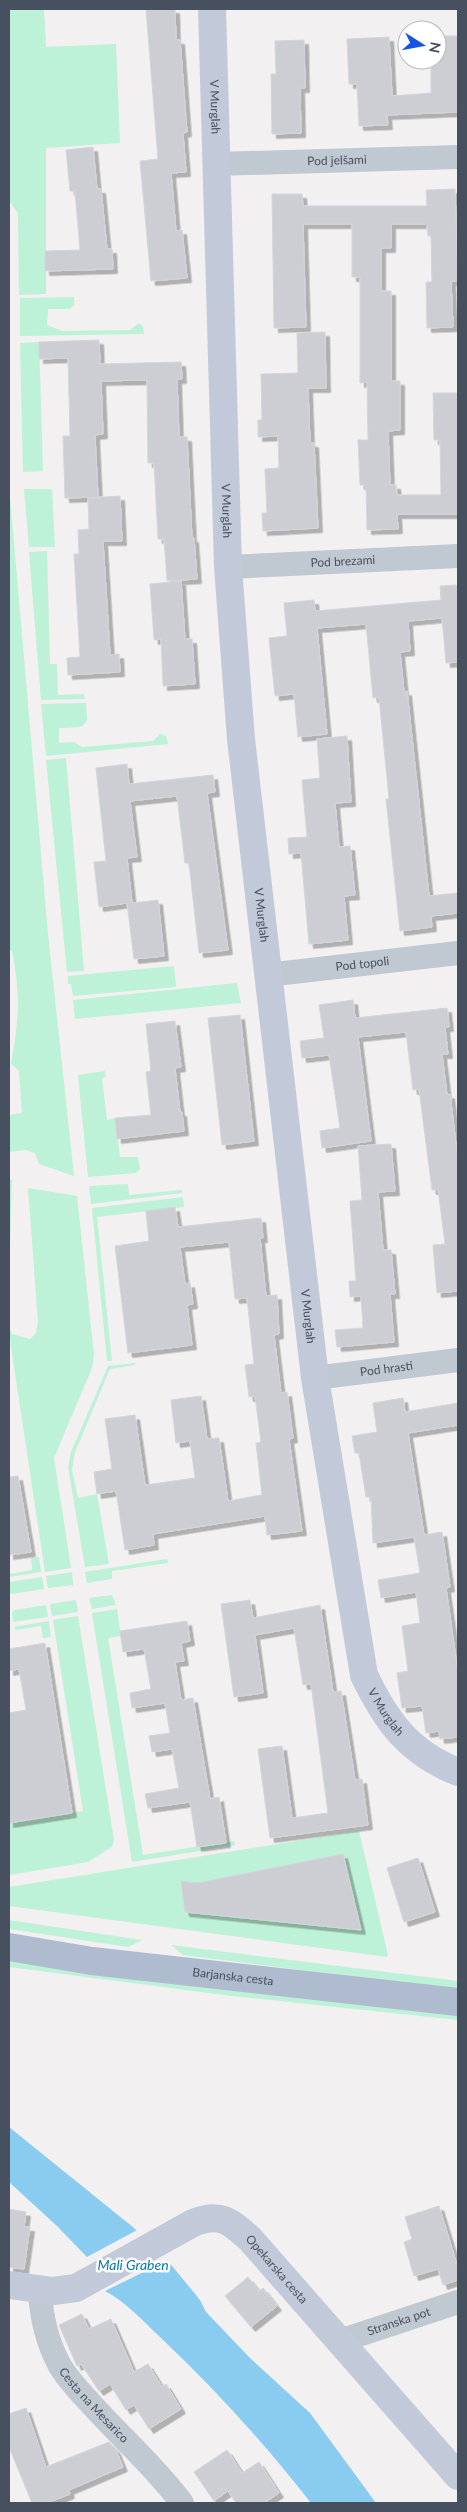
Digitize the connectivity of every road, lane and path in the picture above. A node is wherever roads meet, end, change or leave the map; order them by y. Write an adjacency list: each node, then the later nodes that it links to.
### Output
1 (212, 9): 3 (street, V Murglah)
2 (458, 157): 3 (street, Pod jelšami)
3 (217, 164): 5 (street, V Murglah)
4 (458, 556): 5 (street, Pod brezami)
5 (228, 568): 7 (street, V Murglah)
6 (458, 954): 7 (street, Pod topoli)
7 (267, 975): 9 (street, V Murglah)
8 (458, 1360): 9 (street, Pod hrasti)
9 (315, 1378): 10 (street, V Murglah)
10 (458, 1772)
11 (9, 1947): 12 (main road, Barjanska cesta)
12 (458, 2002)
13 (9, 2285): 14 (street, Opekarska cesta)
14 (40, 2290): 16 (street, Opekarska cesta); 18 (street, Cesta na Mesarico)
15 (458, 2302): 16 (street, Stranska pot)
16 (340, 2341): 17 (street, Opekarska cesta)
17 (458, 2476)
18 (182, 2503)

